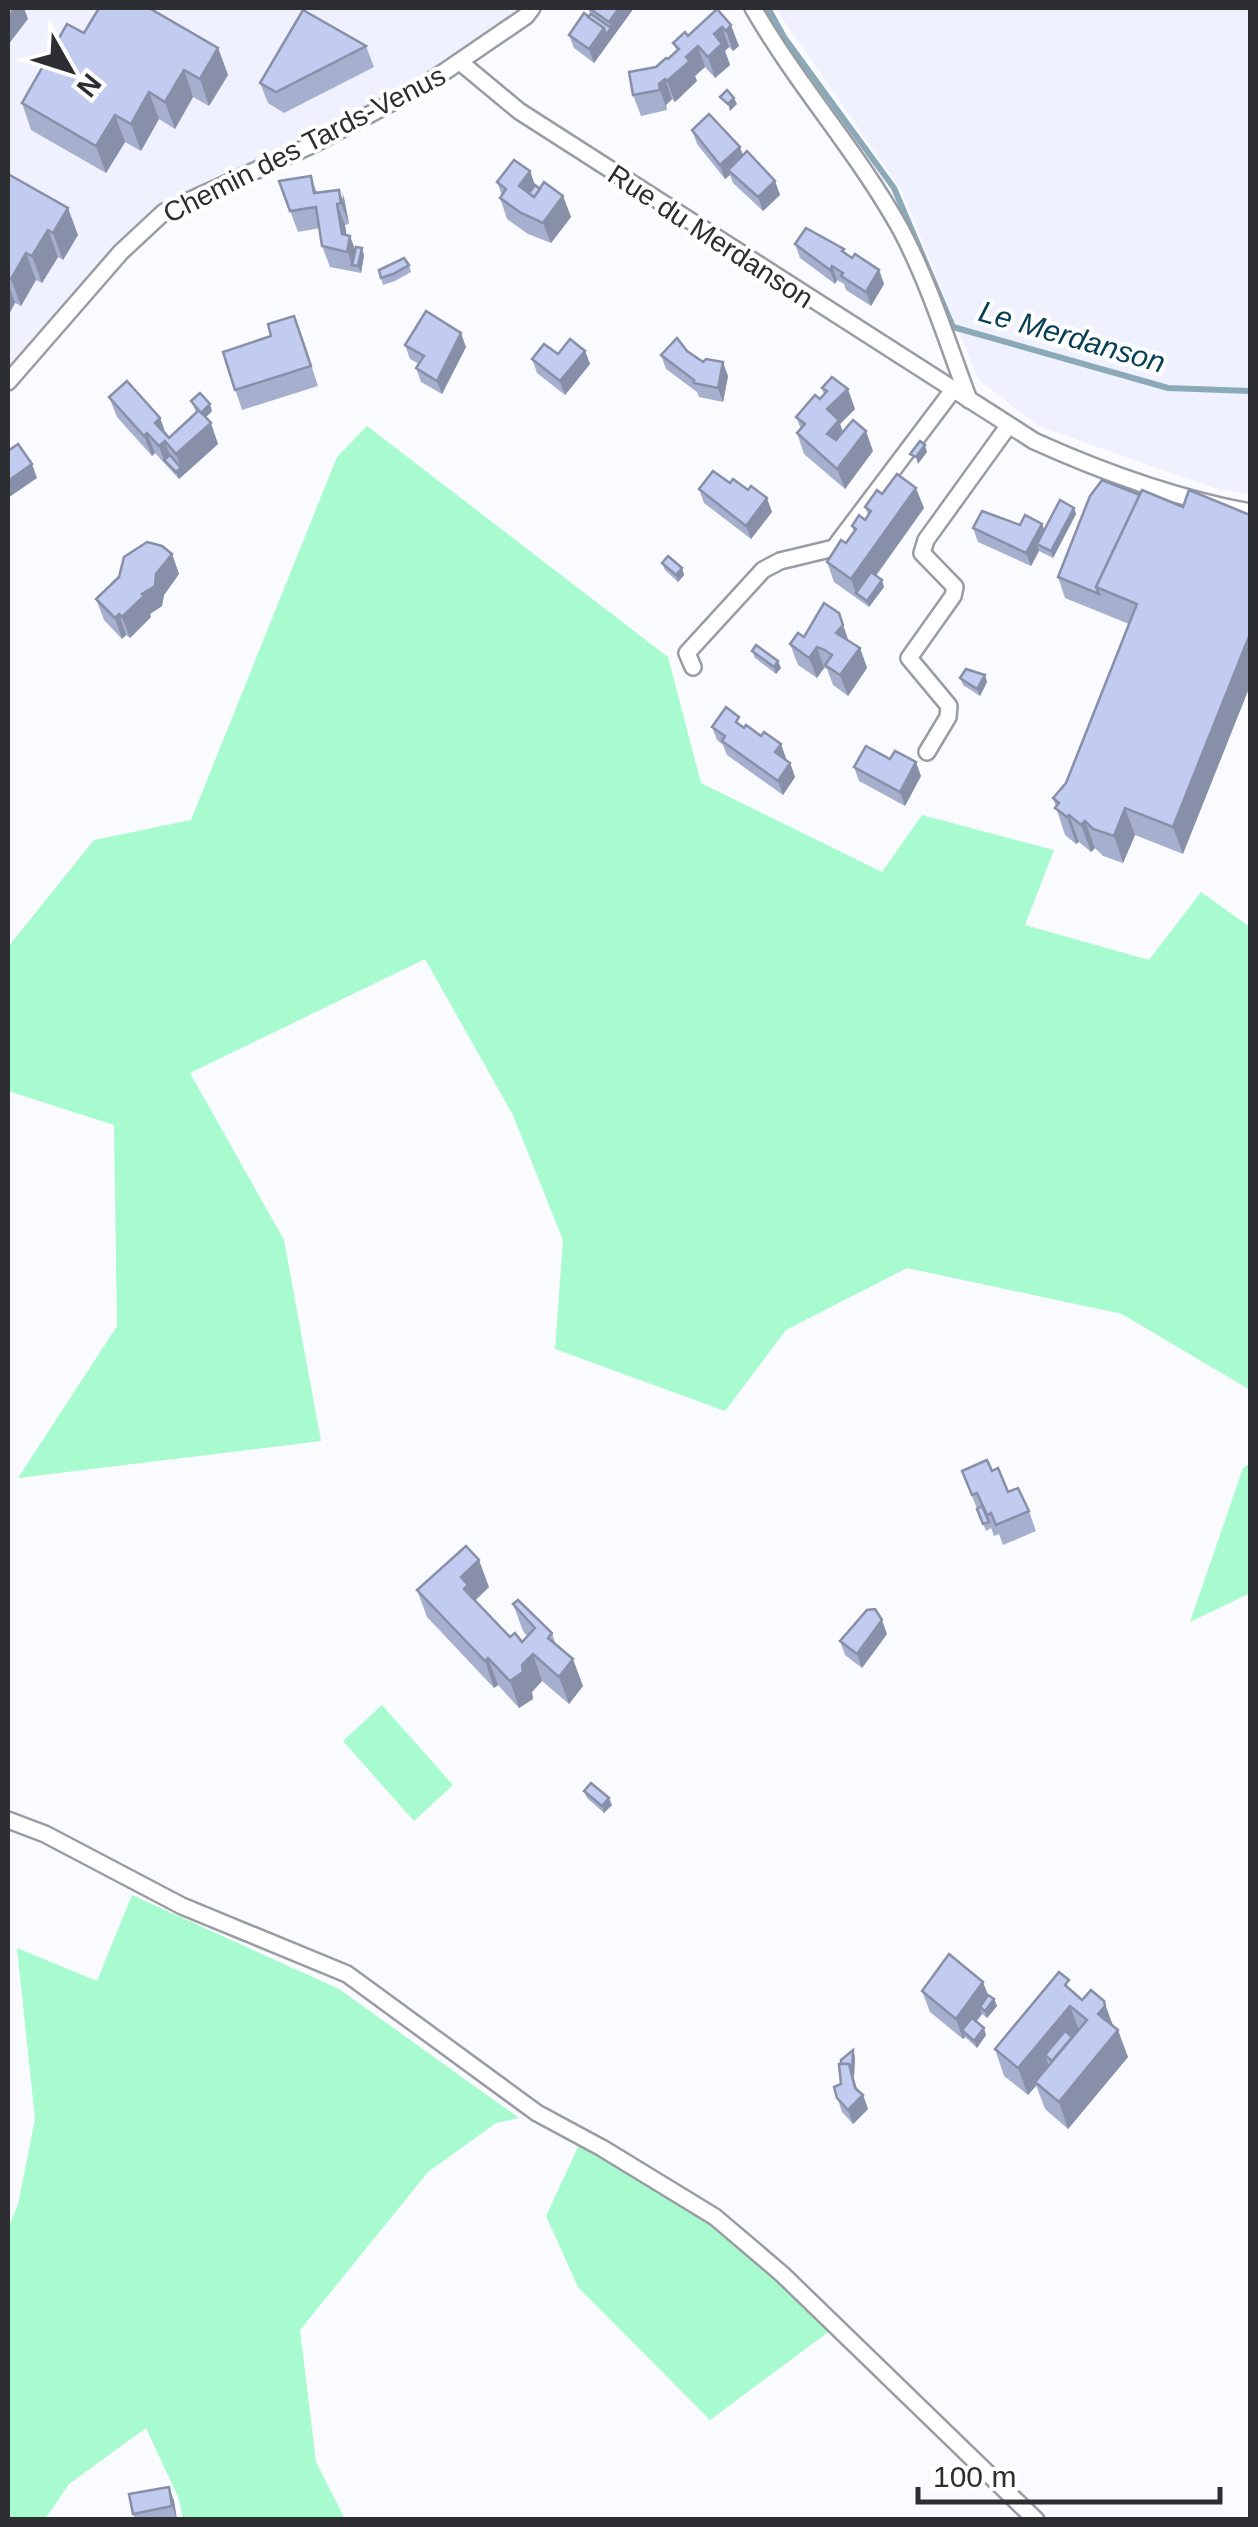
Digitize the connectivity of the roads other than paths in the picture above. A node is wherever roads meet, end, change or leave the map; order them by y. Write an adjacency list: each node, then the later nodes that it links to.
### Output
1 (532, 8): 3 (street, Chemin des Tards-Venus)
2 (754, 8): 6 (street)
3 (460, 62): 4 (street, Chemin des Tards-Venus); 5 (street, Rue du Merdanson)
4 (8, 382)
5 (953, 390): 6 (street, Rue du Merdanson); 9 (street)
6 (969, 400): 7 (street, Rue du Merdanson)
7 (1008, 425): 8 (street, Rue du Merdanson); 10 (street)
8 (1250, 512)
9 (693, 667)
10 (927, 752)
11 (8, 1820): 12 (street)
12 (1036, 2520)

